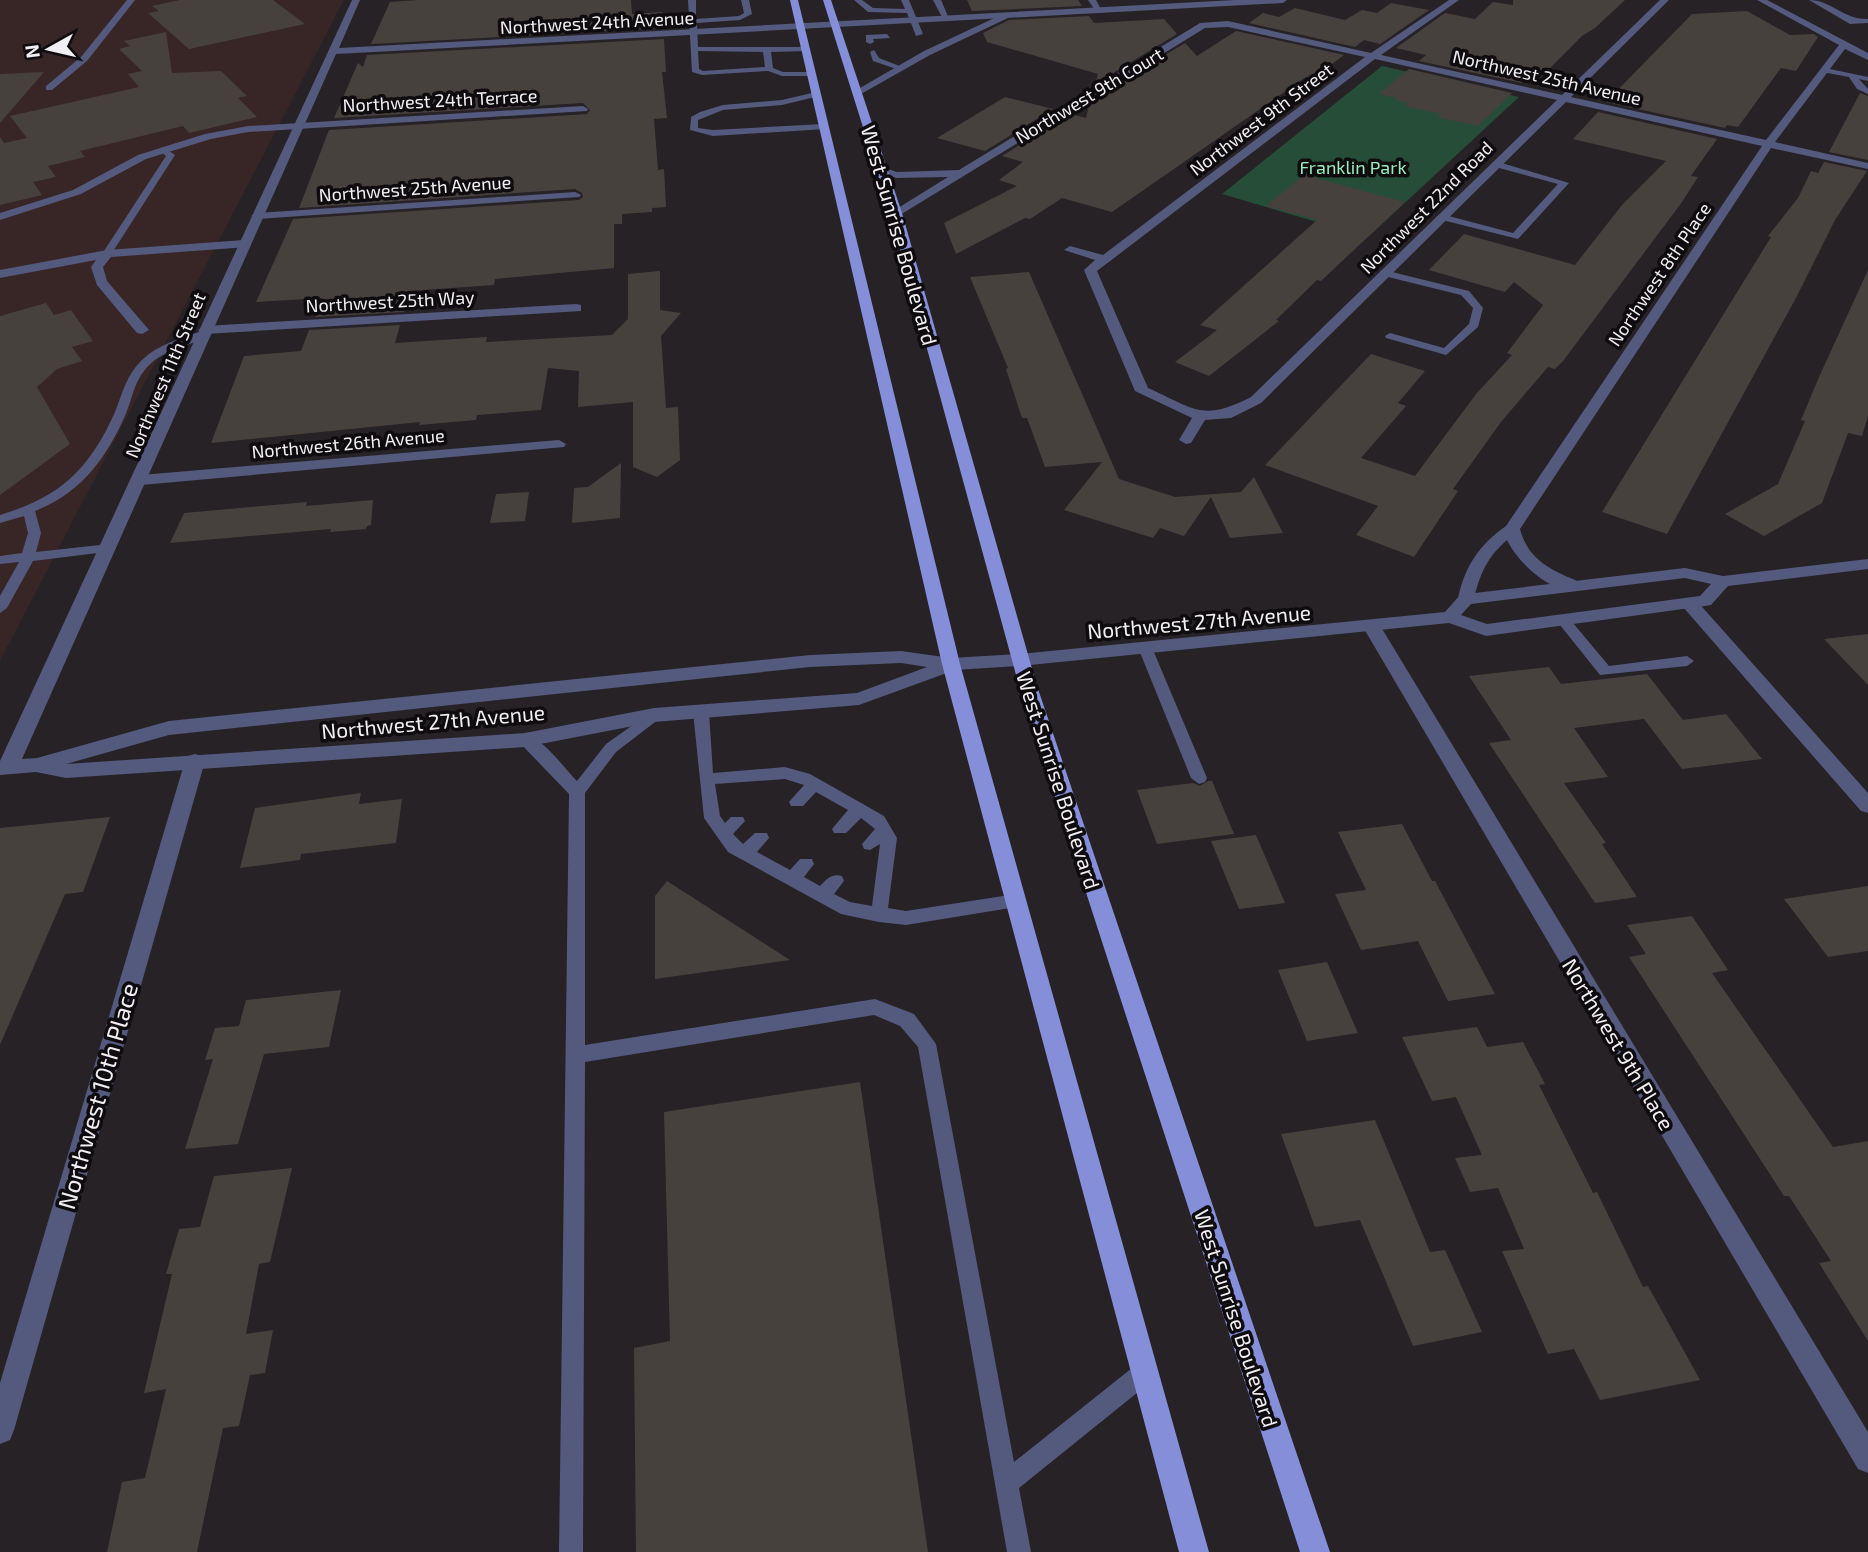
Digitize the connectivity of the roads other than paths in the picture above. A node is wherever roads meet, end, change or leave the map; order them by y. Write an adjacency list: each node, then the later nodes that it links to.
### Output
1 (131, 0): 48 (lane)
2 (356, 0): 36 (street, Northwest 11th Street)
3 (692, 0): 21 (lane)
4 (745, 0): 21 (lane)
5 (794, 0): 27 (main road)
6 (827, 0): 26 (main road, West Sunrise Boulevard)
7 (858, 0): 18 (lane)
8 (905, 0): 18 (lane)
9 (937, 0): 20 (street)
10 (1091, 0): 17 (street)
11 (1283, 0): 16 (street, Northwest 24th Avenue)
12 (1455, 0): 40 (street, Northwest 9th Street)
13 (1665, 0): 52 (street, Northwest 22nd Road)
14 (1761, 0): 33 (street)
15 (1813, 0): 23 (lane)
16 (1190, 5): 17 (street, Northwest 24th Avenue); 24 (street); 25 (street)
17 (1100, 10): 19 (street, Northwest 24th Avenue)
18 (910, 11): 22 (lane)
19 (1005, 16): 20 (street, Northwest 24th Avenue); 39 (street)
20 (947, 19): 22 (street, Northwest 24th Avenue)
21 (692, 21): 28 (lane)
22 (915, 21): 26 (street, Northwest 24th Avenue); 29 (lane)
23 (1868, 21)
24 (1223, 24): 25 (street, Northwest 9th Court); 40 (street, Northwest 25th Avenue)
25 (1203, 25): 61 (street, Northwest 9th Court)
26 (835, 26): 27 (street, Northwest 24th Avenue); 49 (main road, West Sunrise Boulevard)
27 (800, 27): 28 (street, Northwest 24th Avenue); 35 (main road)
28 (693, 33): 34 (lane); 36 (street, Northwest 24th Avenue)
29 (919, 34): 30 (lane); 39 (lane)
30 (905, 35)
31 (887, 36): 32 (lane)
32 (870, 42)
33 (1844, 44): 41 (street); 44 (street, Northwest 8th Place)
34 (694, 49): 37 (lane); 42 (lane)
35 (805, 49): 37 (lane); 45 (main road)
36 (333, 51): 54 (street, Northwest 11th Street)
37 (767, 51): 42 (lane)
38 (874, 52): 43 (lane)
39 (927, 53): 43 (street)
40 (1374, 56): 52 (street, Northwest 25th Avenue); 70 (street, Northwest 9th Street)
41 (1868, 57)
42 (769, 69): 45 (lane)
43 (899, 69): 49 (street)
44 (1825, 70): 46 (lane); 56 (street, Northwest 8th Place)
45 (811, 74): 51 (main road)
46 (1853, 77): 47 (lane); 50 (lane)
47 (1868, 79)
48 (49, 89)
49 (858, 92): 60 (main road, West Sunrise Boulevard)
50 (1868, 92)
51 (816, 94): 55 (main road); 55 (lane)
52 (1562, 98): 56 (street, Northwest 25th Avenue); 58 (street, Northwest 22nd Road)
53 (583, 109): 54 (street, Northwest 24th Terrace)
54 (298, 126): 57 (street, Northwest 24th Terrace); 64 (street, Northwest 11th Street)
55 (823, 127): 99 (main road)
56 (1769, 144): 59 (street, Northwest 25th Avenue); 83 (street, Northwest 8th Place)
57 (163, 150): 65 (street, Northwest 24th Terrace); 69 (lane)
58 (1495, 164): 66 (street, Northwest 22nd Road); 66 (lane)
59 (1868, 166)
60 (882, 170): 61 (street, Northwest 9th Court); 63 (main road, West Sunrise Boulevard)
61 (962, 172): 63 (street, Northwest 9th Court)
62 (575, 195): 64 (street, Northwest 25th Avenue)
63 (896, 213): 97 (main road, West Sunrise Boulevard)
64 (257, 216): 67 (street, Northwest 11th Street)
65 (0, 217)
66 (1441, 217): 71 (street, Northwest 22nd Road)
67 (244, 244): 69 (street); 75 (street, Northwest 11th Street)
68 (1070, 250): 70 (street)
69 (107, 254): 72 (street); 74 (street)
70 (1105, 258): 77 (street, Northwest 9th Street)
71 (1384, 273): 76 (lane); 77 (street, Northwest 22nd Road)
72 (0, 274)
73 (576, 308): 75 (street, Northwest 25th Way)
74 (142, 330)
75 (204, 332): 80 (street, Northwest 11th Street); 81 (lane)
76 (1390, 336)
77 (1200, 416): 78 (street)
78 (1186, 440)
79 (559, 444): 80 (street, Northwest 26th Avenue)
80 (141, 480): 84 (street, Northwest 11th Street)
81 (28, 509): 82 (lane); 85 (lane)
82 (0, 519)
83 (1512, 529): 89 (street); 90 (street, Northwest 8th Place)
84 (109, 548): 85 (lane); 105 (street, Northwest 11th Street)
85 (26, 557): 86 (lane); 92 (lane)
86 (0, 560)
87 (1868, 564): 88 (street)
88 (1723, 581): 89 (street); 91 (street, Northwest 27th Avenue)
89 (1574, 586): 90 (street)
90 (1465, 599): 93 (street)
91 (1689, 603): 94 (street, Northwest 27th Avenue); 113 (street)
92 (0, 608)
93 (1450, 617): 94 (street, Northwest 27th Avenue); 95 (street, Northwest 27th Avenue)
94 (1563, 620): 98 (lane)
95 (1372, 627): 96 (street, Northwest 27th Avenue); 131 (street, Northwest 9th Place)
96 (1146, 650): 97 (street, Northwest 27th Avenue); 107 (lane)
97 (1020, 660): 99 (street, Northwest 27th Avenue); 136 (main road, West Sunrise Boulevard)
98 (1688, 661)
99 (951, 664): 100 (street, Northwest 27th Avenue); 104 (street, Northwest 27th Avenue); 126 (main road)
100 (701, 712): 101 (street, Northwest 27th Avenue); 108 (lane)
101 (654, 715): 102 (street, Northwest 27th Avenue); 111 (lane)
102 (525, 740): 103 (street, Northwest 27th Avenue); 111 (lane)
103 (195, 761): 104 (street, Northwest 27th Avenue); 130 (street, Northwest 10th Place)
104 (37, 765): 105 (street, Northwest 27th Avenue)
105 (4, 767)
106 (785, 773): 108 (lane); 109 (lane); 110 (lane)
107 (1199, 778)
108 (706, 779): 118 (lane)
109 (815, 784): 112 (lane); 114 (lane)
110 (770, 788)
111 (577, 792): 128 (lane)
112 (797, 802)
113 (1868, 806)
114 (859, 809): 116 (lane); 117 (lane)
115 (737, 821): 118 (lane)
116 (840, 829)
117 (884, 830): 120 (lane); 127 (lane)
118 (724, 833): 121 (lane)
119 (761, 838): 121 (lane)
120 (870, 844)
121 (745, 853): 123 (lane)
122 (806, 864): 123 (lane)
123 (792, 879): 125 (lane)
124 (836, 881): 125 (lane)
125 (822, 896): 127 (lane)
126 (1016, 901): 127 (lane); 129 (main road)
127 (879, 915)
128 (576, 1055): 132 (lane); 133 (lane)
129 (1145, 1372): 132 (lane); 135 (main road)
130 (0, 1430)
131 (1868, 1460)
132 (1007, 1483): 134 (lane)
133 (571, 1552)
134 (1020, 1552)
135 (1194, 1552)
136 (1315, 1552)

